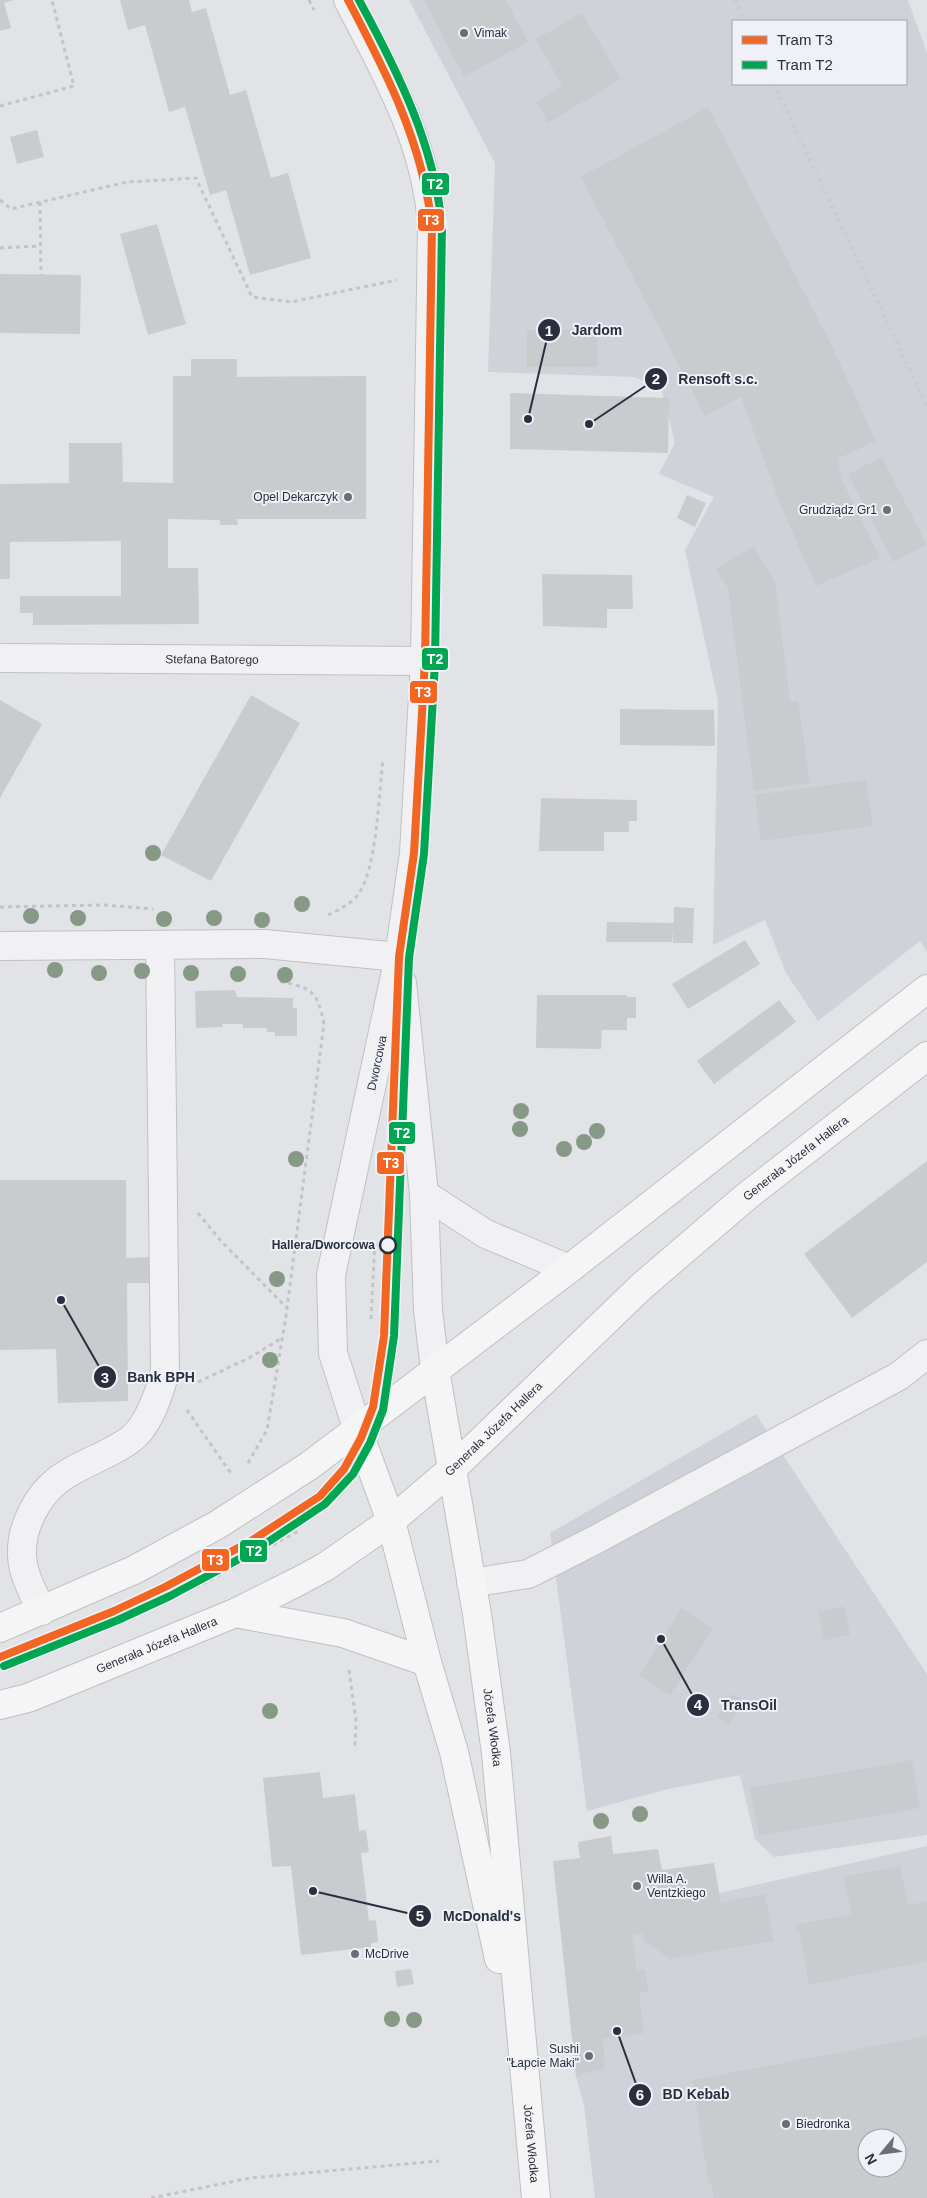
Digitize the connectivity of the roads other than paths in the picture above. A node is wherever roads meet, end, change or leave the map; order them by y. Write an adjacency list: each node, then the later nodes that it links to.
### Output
1 (348, 0): 3 (street)
2 (0, 658): 3 (street, Stefana Batorego)
3 (425, 661): 6 (street)
4 (160, 945): 5 (street); 6 (street); 17 (street)
5 (0, 946)
6 (400, 957): 9 (street, Dworcowa); 13 (street, Dworcowa)
7 (927, 989): 10 (main road)
8 (927, 1056): 14 (main road, Generała Józefa Hallera)
9 (424, 1194): 10 (street); 12 (street, Dworcowa)
10 (570, 1269): 12 (main road)
11 (927, 1354): 16 (street)
12 (435, 1370): 13 (main road); 14 (main road, Józefa Włodka)
13 (357, 1428): 15 (main road, Józefa Włodka); 17 (main road)
14 (451, 1470): 15 (main road, Generała Józefa Hallera); 16 (main road, Józefa Włodka)
15 (391, 1521): 18 (main road, Generała Józefa Hallera); 20 (main road, Józefa Włodka)
16 (471, 1583): 22 (main road, Józefa Włodka)
17 (42, 1612): 19 (main road)
18 (235, 1613): 20 (main road); 21 (main road, Generała Józefa Hallera)
19 (0, 1628)
20 (428, 1662): 22 (main road, Józefa Włodka)
21 (0, 1705)
22 (525, 2088): 23 (main road, Józefa Włodka)
23 (536, 2198)

